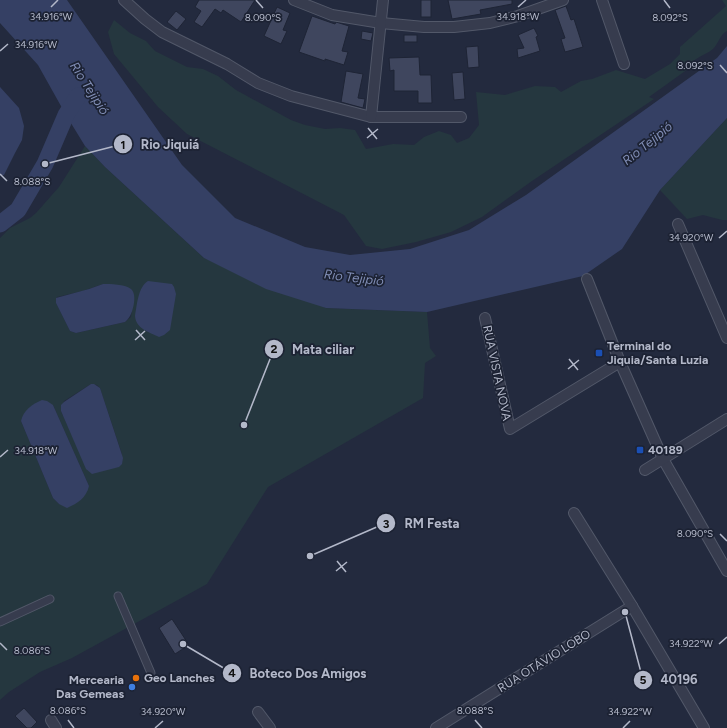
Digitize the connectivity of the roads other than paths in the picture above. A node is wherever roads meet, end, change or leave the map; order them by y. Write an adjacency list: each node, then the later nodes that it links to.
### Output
1 (124, 0): 8 (street)
2 (294, 0): 6 (street)
3 (383, 0): 6 (street)
4 (563, 0): 6 (street)
5 (602, 0): 7 (street)
6 (381, 23): 8 (street)
7 (624, 64)
8 (371, 117): 9 (street)
9 (461, 117)
10 (678, 224): 13 (street)
11 (587, 279): 14 (street)
12 (485, 318): 14 (street, RUA VISTA NOVA)
13 (726, 332)
14 (620, 362): 16 (street)
15 (727, 419): 16 (street)
16 (663, 459): 17 (street); 19 (street)
17 (645, 470)
18 (574, 513): 22 (street)
19 (727, 571)
20 (118, 596): 24 (street)
21 (50, 599): 23 (street)
22 (632, 606): 27 (street, RUA OTÁVIO LOBO); 28 (street)
23 (0, 622)
24 (151, 673)
25 (258, 712): 26 (street)
26 (270, 728)
27 (436, 728)
28 (704, 728)

